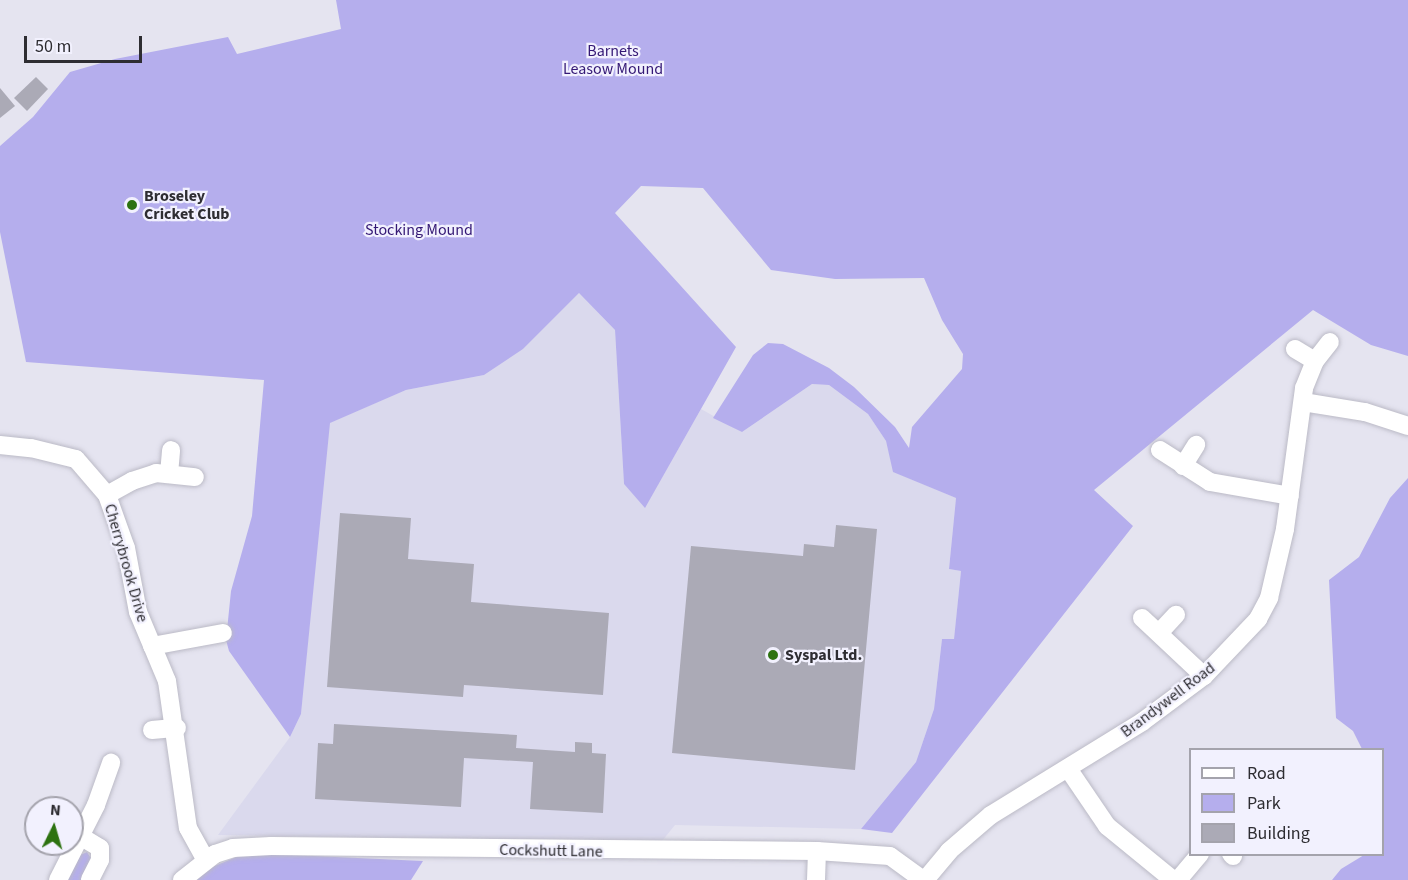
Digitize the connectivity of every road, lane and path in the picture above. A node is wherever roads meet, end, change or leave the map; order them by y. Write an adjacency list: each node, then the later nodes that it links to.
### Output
1 (1330, 342): 3 (street, Brandywell Road)
2 (1295, 349): 3 (street)
3 (1315, 361): 4 (street, Brandywell Road)
4 (1303, 402): 5 (street); 14 (street, Brandywell Road)
5 (1408, 426)
6 (0, 445): 13 (street, Cherrybrook Drive)
7 (1196, 445): 10 (street)
8 (171, 450): 11 (street)
9 (1160, 450): 10 (street)
10 (1183, 466): 14 (street)
11 (169, 474): 12 (street); 13 (street)
12 (195, 477)
13 (107, 495): 19 (street, Cherrybrook Drive)
14 (1290, 496): 20 (street, Brandywell Road)
15 (1176, 615): 18 (street)
16 (1142, 618): 18 (street)
17 (223, 633): 19 (street)
18 (1159, 633): 20 (street)
19 (152, 646): 21 (street, Cherrybrook Drive)
20 (1204, 676): 24 (street, Brandywell Road)
21 (177, 728): 22 (street); 30 (street, Cherrybrook Drive)
22 (152, 730)
23 (111, 763): 25 (street)
24 (1069, 770): 35 (street, Brandywell Road); 36 (street)
25 (84, 827)
26 (84, 838): 32 (street)
27 (818, 851): 30 (street, Cockshutt Lane); 34 (street); 35 (street, Cockshutt Lane)
28 (70, 856): 31 (street)
29 (1199, 856): 37 (street)
30 (205, 859): 33 (street, Cockshutt Lane)
31 (58, 880)
32 (90, 880)
33 (182, 880)
34 (816, 880)
35 (924, 880)
36 (1173, 880)
37 (1178, 880)

